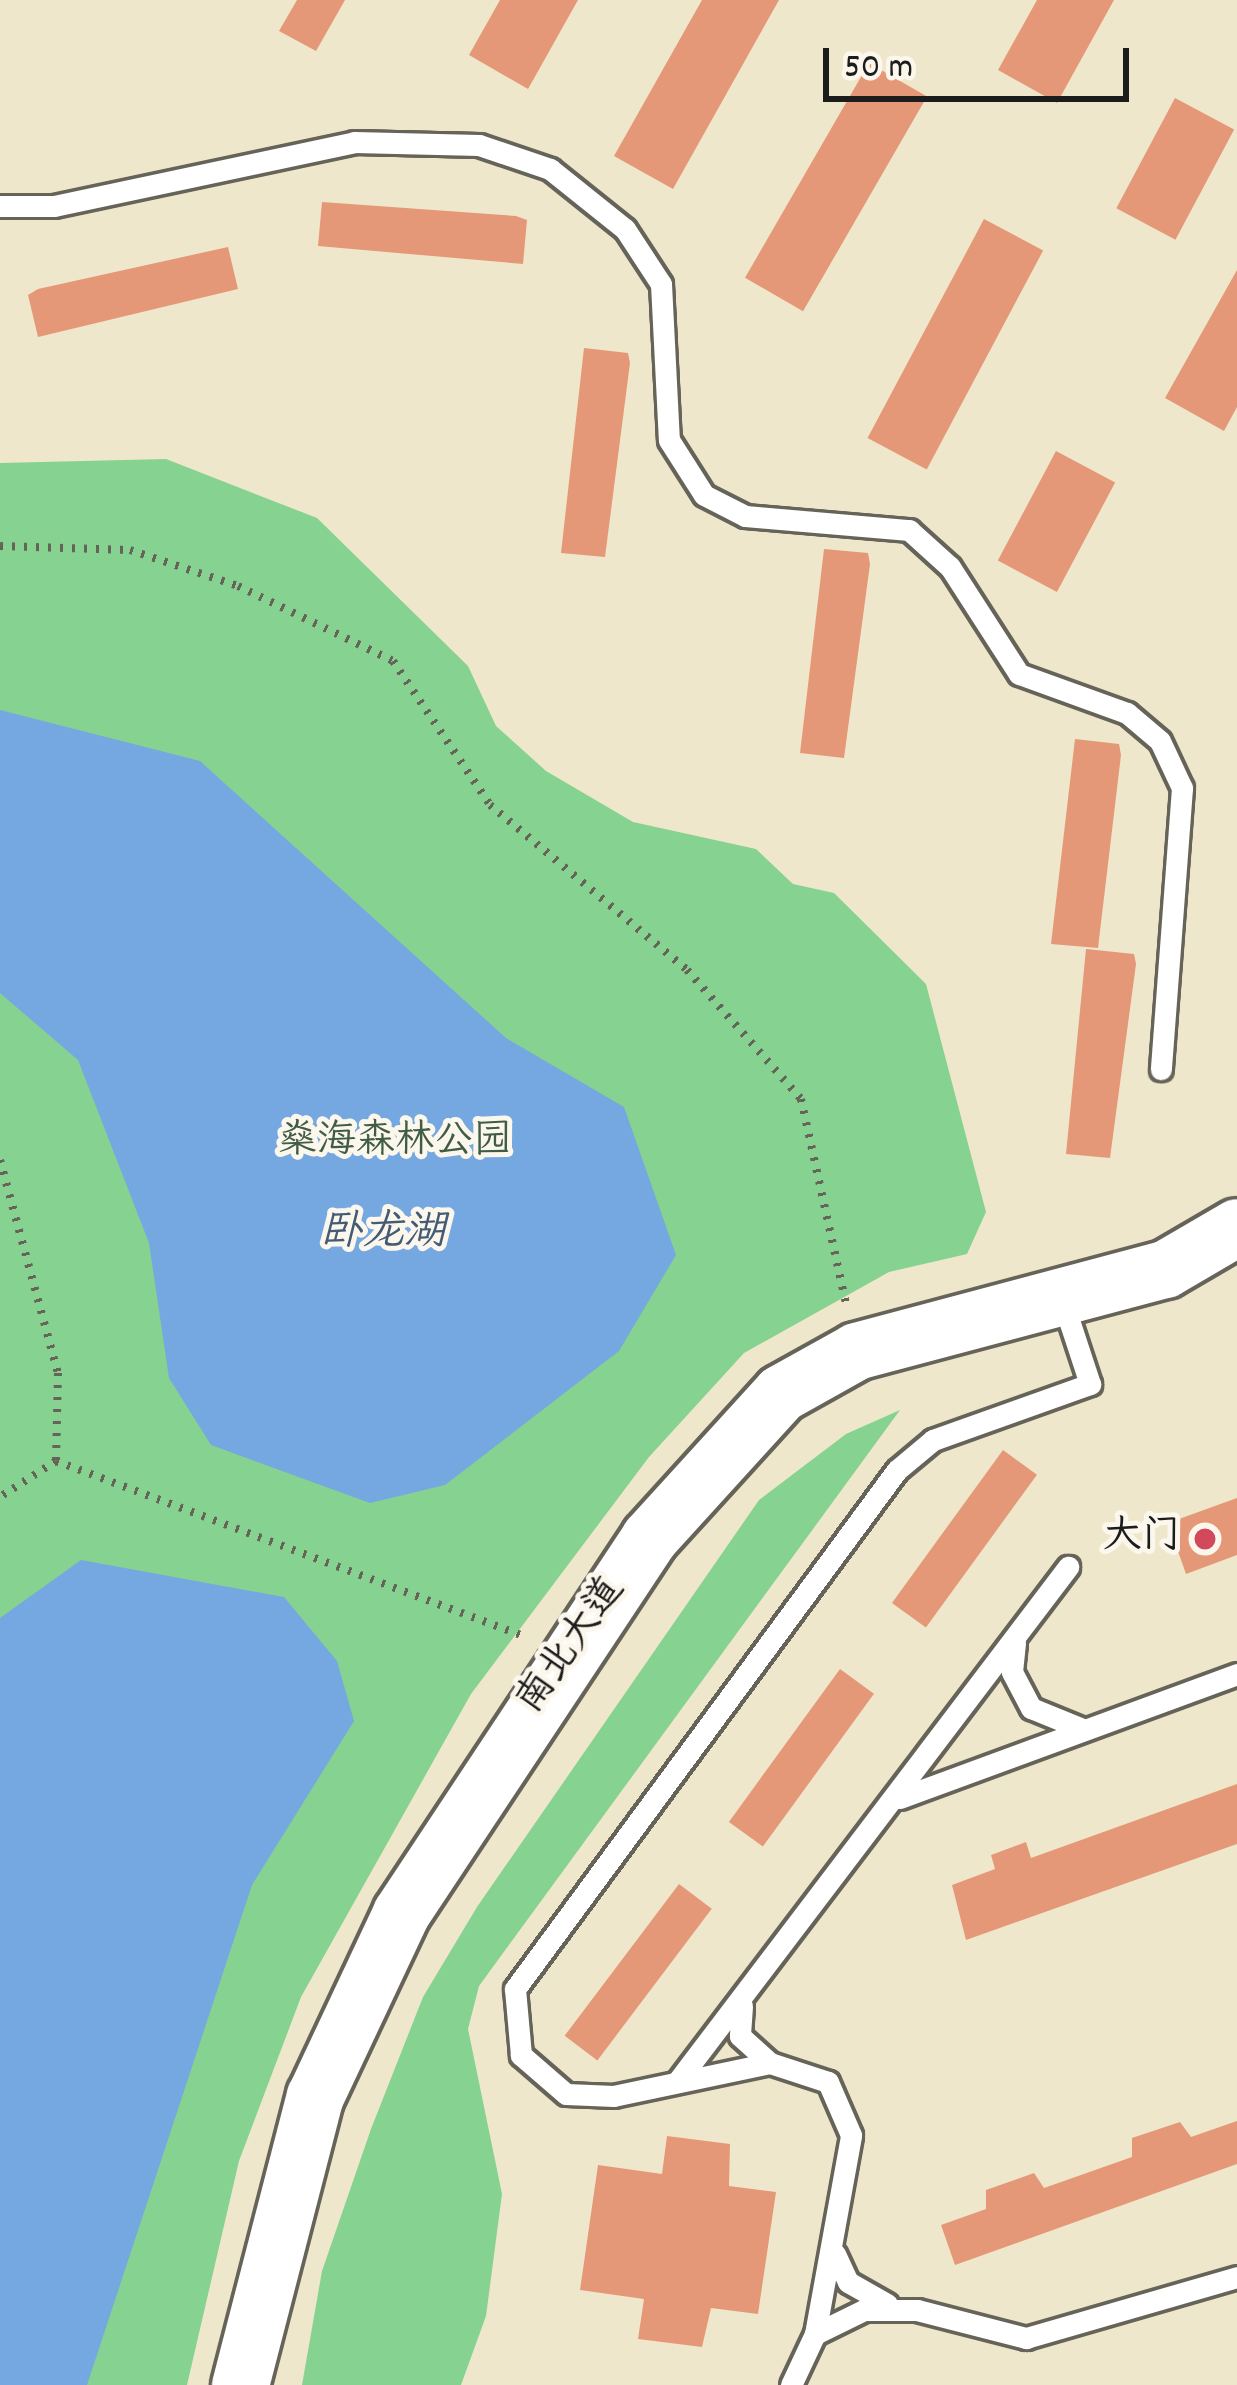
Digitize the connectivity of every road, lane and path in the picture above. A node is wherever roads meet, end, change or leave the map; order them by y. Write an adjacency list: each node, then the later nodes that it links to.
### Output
1 (0, 206): 3 (lane)
2 (0, 546): 7 (path)
3 (1161, 1070)
4 (0, 1160): 8 (path)
5 (1237, 1227): 6 (street, 南北大道)
6 (1062, 1299): 7 (street, 南北大道); 18 (lane)
7 (856, 1351): 12 (street, 南北大道)
8 (56, 1460): 9 (path); 12 (path)
9 (0, 1497)
10 (1068, 1567): 11 (lane)
11 (1016, 1637): 14 (lane); 15 (lane)
12 (568, 1652): 23 (street, 南北大道)
13 (1237, 1674): 14 (lane)
14 (1087, 1728): 15 (lane)
15 (890, 1807): 16 (lane)
16 (742, 2006): 17 (lane); 18 (lane)
17 (770, 2062): 18 (lane); 19 (lane)
18 (672, 2085)
19 (834, 2249): 21 (lane); 22 (lane)
20 (1237, 2277): 21 (lane)
21 (893, 2306): 22 (lane)
22 (814, 2334): 24 (lane)
23 (240, 2385)
24 (791, 2385)

